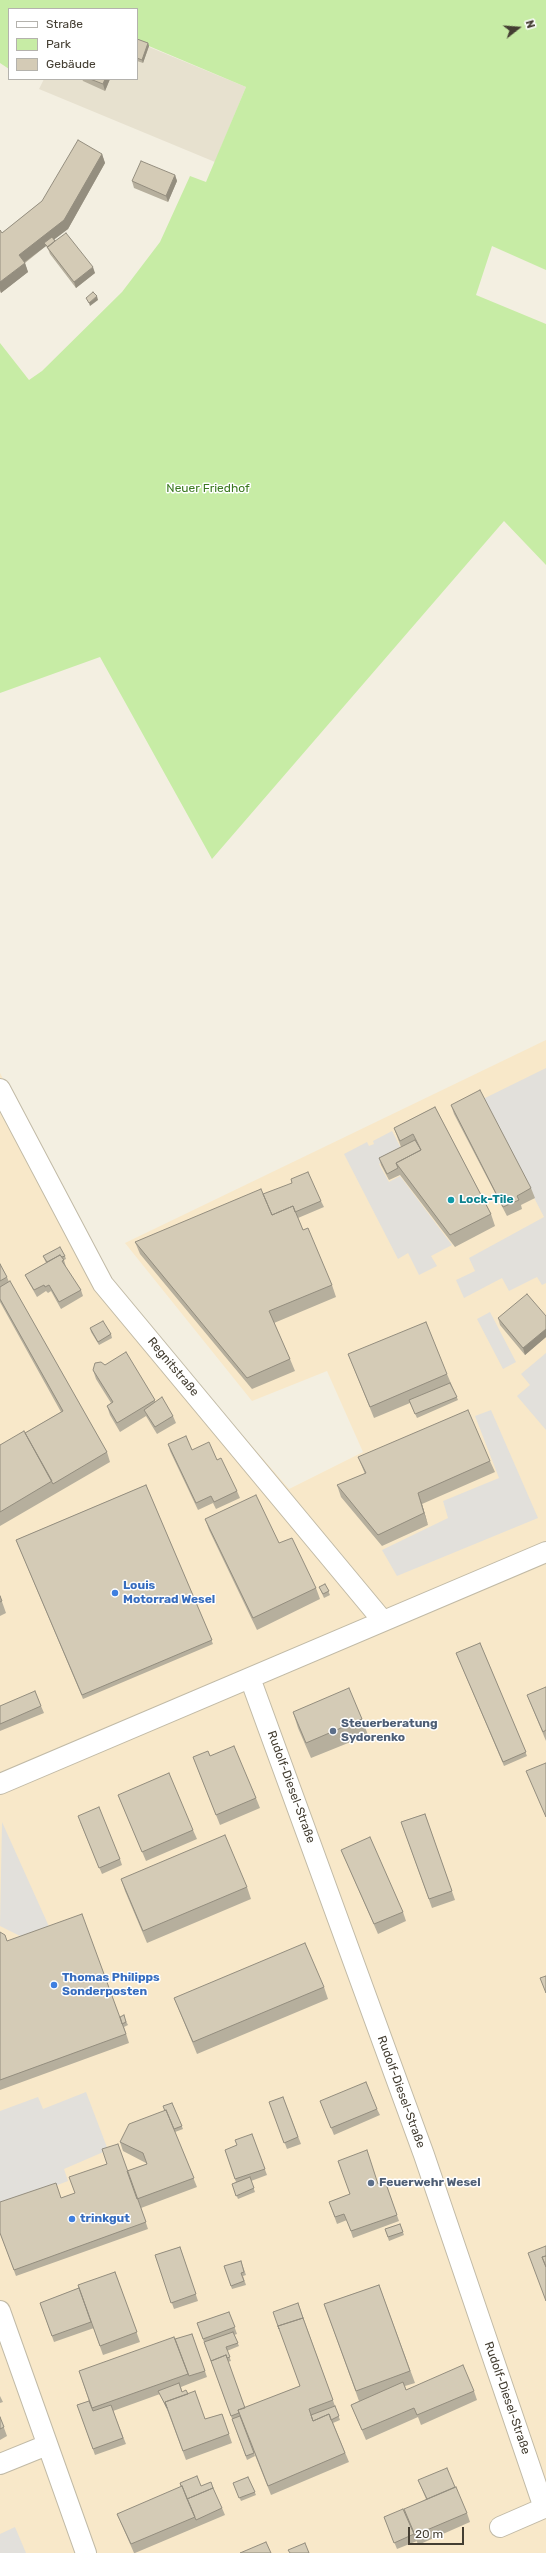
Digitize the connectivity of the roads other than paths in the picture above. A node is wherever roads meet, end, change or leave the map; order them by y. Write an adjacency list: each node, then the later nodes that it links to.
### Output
1 (0, 1088): 3 (street, Regnitstraße)
2 (546, 1552): 3 (street)
3 (383, 1621): 4 (street)
4 (250, 1678): 5 (street); 9 (street, Rudolf-Diesel-Straße)
5 (0, 1784)
6 (0, 2310): 7 (street)
7 (47, 2445): 8 (street); 11 (street)
8 (0, 2464)
9 (545, 2508): 10 (street, Rudolf-Diesel-Straße)
10 (500, 2527)
11 (86, 2553)

